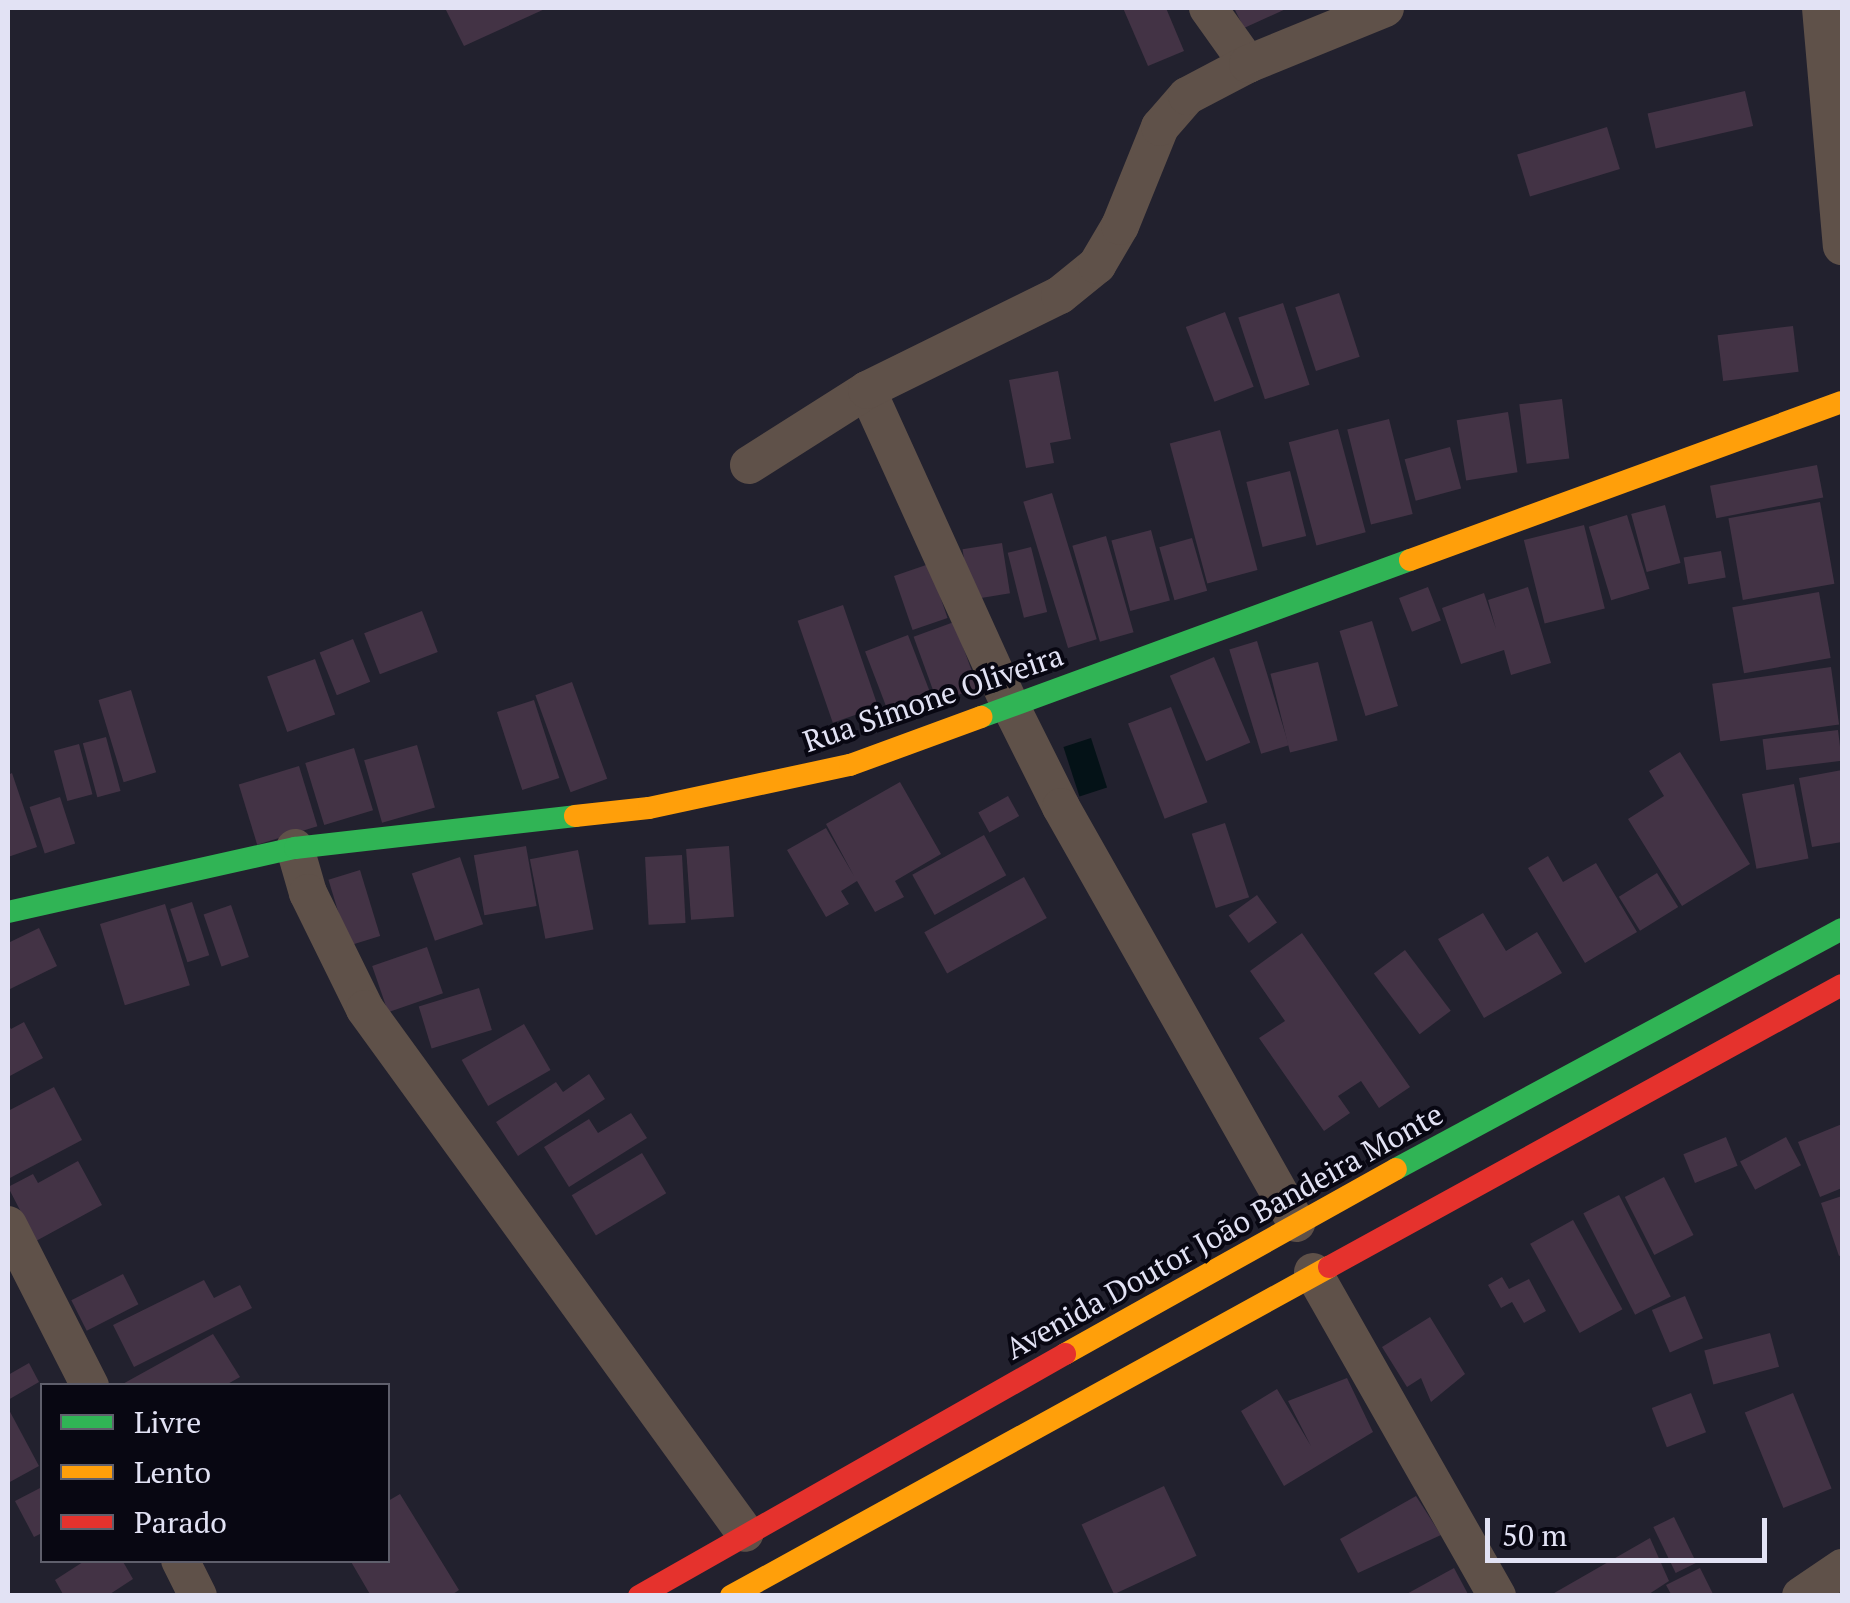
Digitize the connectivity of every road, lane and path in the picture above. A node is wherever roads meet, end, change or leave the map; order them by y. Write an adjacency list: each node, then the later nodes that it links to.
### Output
1 (1208, 8): 4 (street)
2 (1385, 8): 4 (street)
3 (1820, 8): 5 (street)
4 (1248, 64): 6 (street)
5 (1842, 246)
6 (868, 390): 8 (street); 9 (street)
7 (1842, 402): 9 (main road, Rua Simone Oliveira)
8 (749, 465)
9 (1010, 705): 10 (main road, Rua Simone Oliveira); 14 (street)
10 (295, 848): 11 (main road, Rua Simone Oliveira); 18 (street)
11 (8, 912)
12 (1842, 929): 14 (main road, Avenida Doutor João Bandeira Monte)
13 (1842, 985): 16 (main road)
14 (1296, 1223): 18 (main road, Avenida Doutor João Bandeira Monte)
15 (8, 1225): 17 (street)
16 (1313, 1272): 21 (main road); 25 (street)
17 (88, 1383)
18 (745, 1533): 23 (main road, Avenida Doutor João Bandeira Monte)
19 (182, 1563): 22 (street)
20 (1842, 1568): 26 (street)
21 (777, 1585): 24 (main road)
22 (198, 1596)
23 (639, 1596)
24 (731, 1596)
25 (1497, 1596)
26 (1801, 1596)

